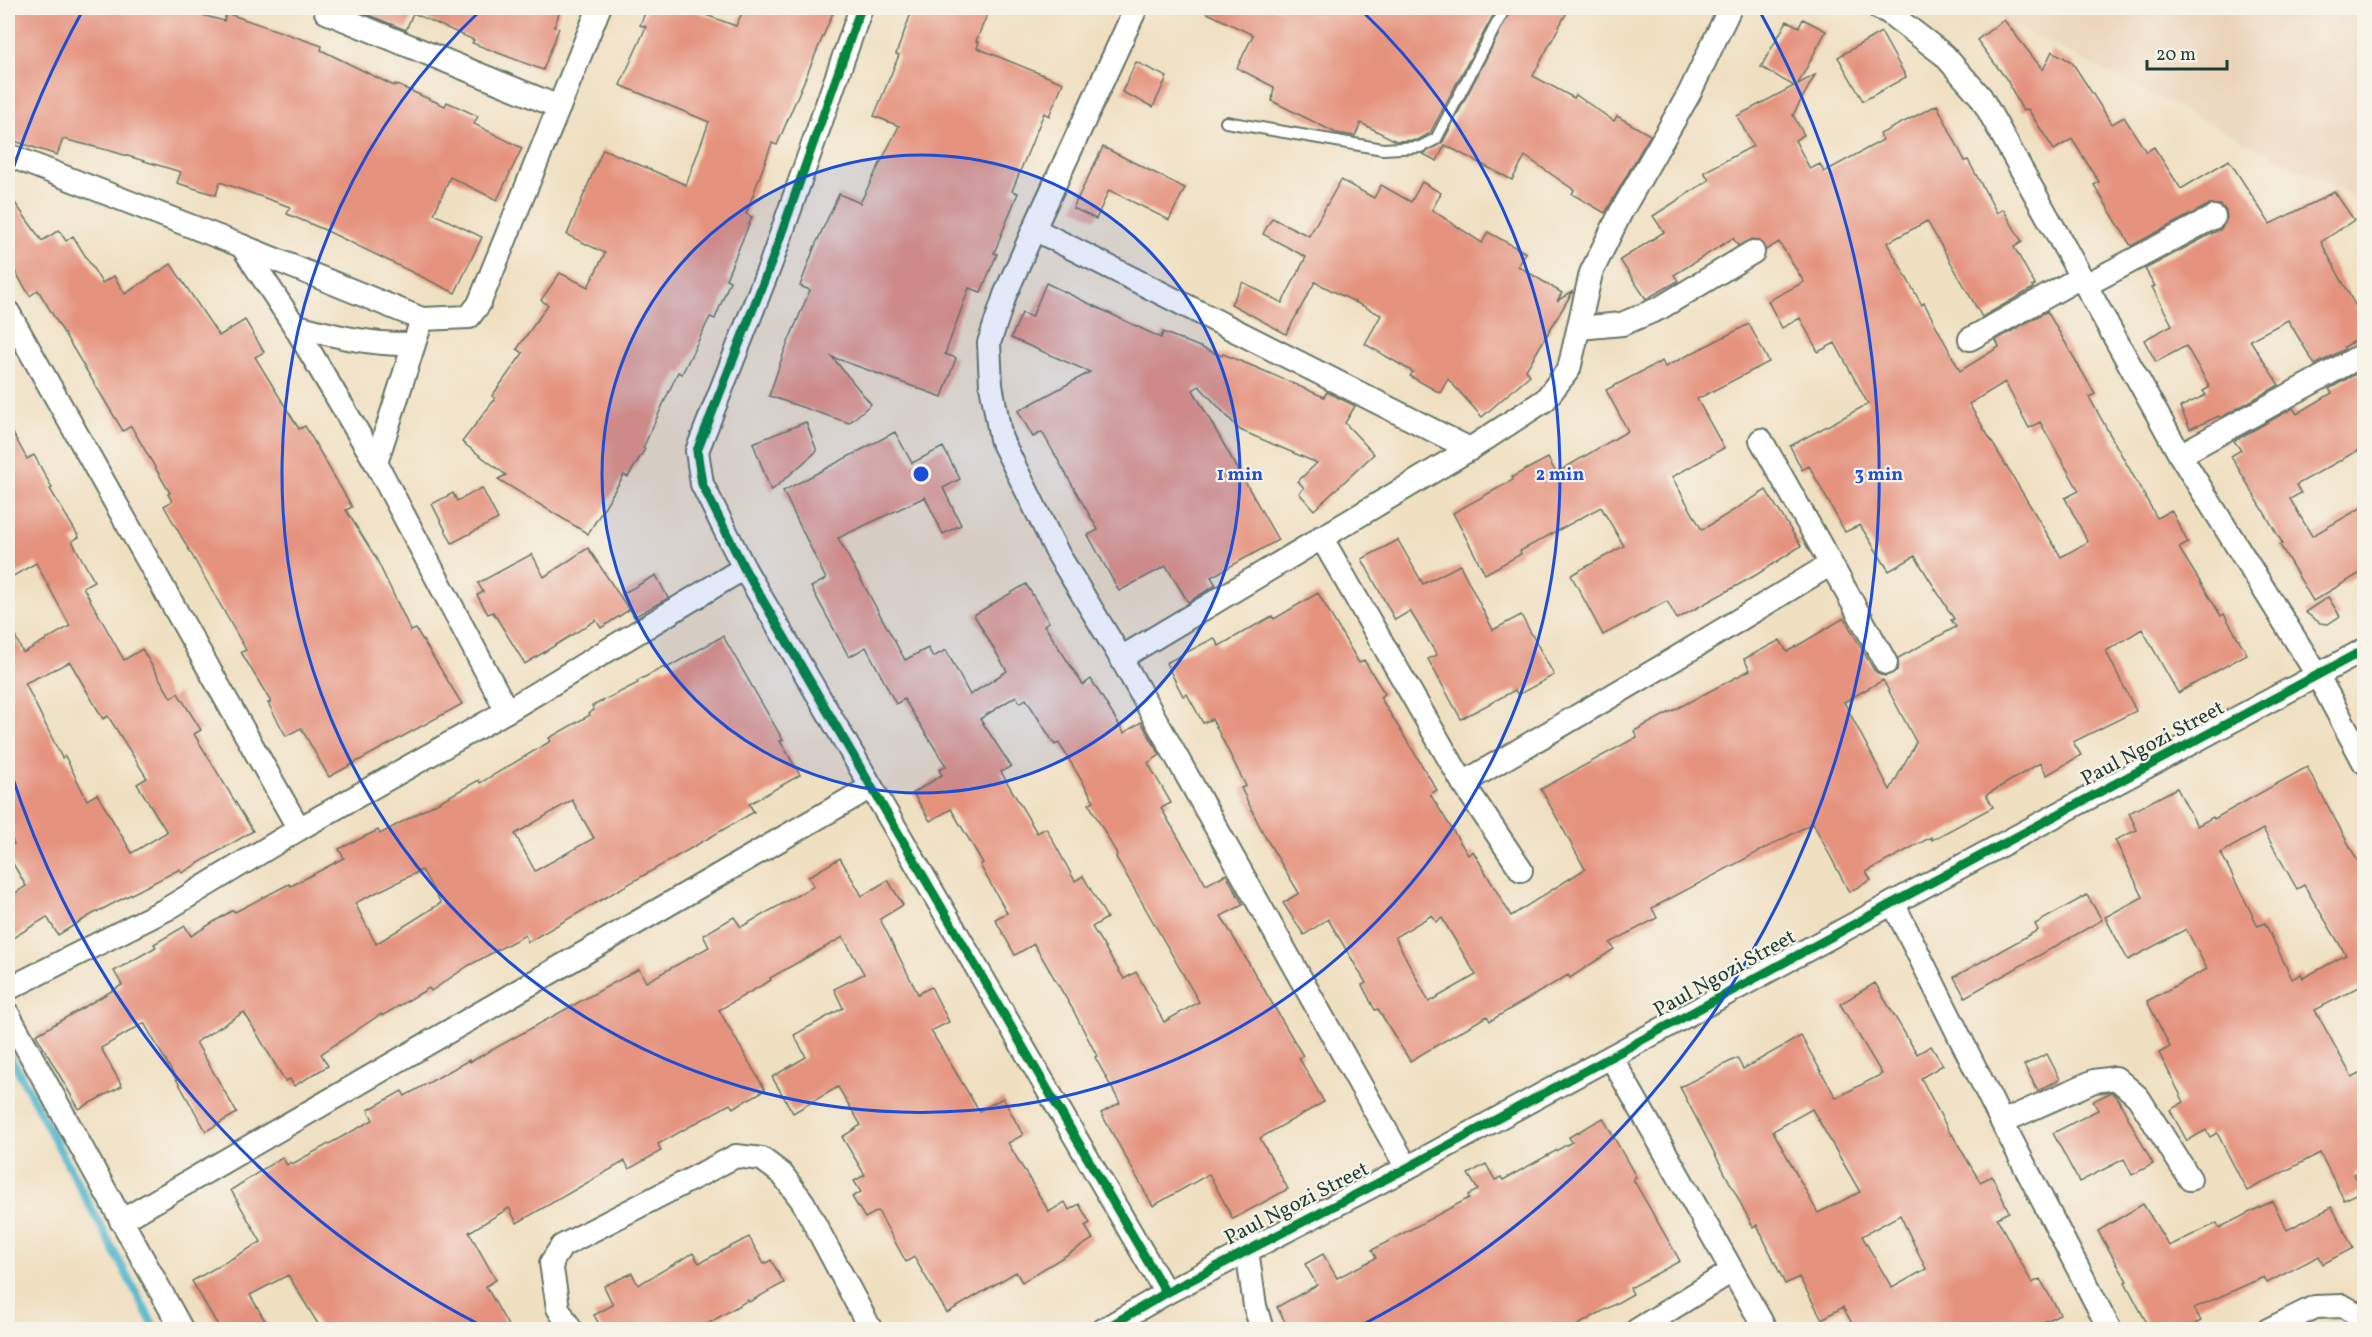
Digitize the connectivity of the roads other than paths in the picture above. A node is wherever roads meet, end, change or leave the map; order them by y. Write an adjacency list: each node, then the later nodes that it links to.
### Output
1 (599, 8): 8 (street)
2 (861, 8): 29 (street)
3 (1136, 8): 12 (street)
4 (1505, 8): 9 (lane)
5 (1730, 8): 19 (street)
6 (1879, 8): 15 (street)
7 (323, 9): 8 (street)
8 (559, 107): 17 (street)
9 (1226, 122)
10 (8, 155): 13 (street)
11 (2214, 217): 15 (street)
12 (1034, 229): 24 (street); 31 (street)
13 (242, 246): 17 (street); 18 (street)
14 (1754, 252): 19 (street)
15 (2083, 281): 20 (street); 25 (street)
16 (8, 312): 38 (street)
17 (422, 319): 21 (street)
18 (294, 325): 21 (street); 26 (street)
19 (1580, 328): 24 (street)
20 (1970, 339)
21 (413, 344): 26 (street)
22 (2364, 354): 25 (street)
23 (1761, 440): 28 (street)
24 (1470, 449): 27 (street)
25 (2180, 455): 33 (street)
26 (376, 463): 34 (street)
27 (1321, 537): 31 (street); 36 (street)
28 (1831, 564): 32 (street); 36 (street)
29 (744, 568): 34 (street); 37 (street)
30 (2364, 650): 33 (street, Paul Ngozi Street)
31 (1121, 658): 45 (street)
32 (1886, 663)
33 (2318, 676): 35 (street); 40 (street, Paul Ngozi Street)
34 (507, 711): 38 (street)
35 (2364, 762)
36 (1463, 783): 39 (street)
37 (871, 787): 47 (street); 50 (street)
38 (299, 829): 41 (street)
39 (1521, 870)
40 (1893, 903): 43 (street, Paul Ngozi Street); 44 (street)
41 (8, 989)
42 (8, 1014): 47 (street)
43 (1611, 1057): 45 (street, Paul Ngozi Street); 49 (street)
44 (2002, 1122): 46 (street); 59 (street)
45 (1407, 1168): 48 (street, Paul Ngozi Street)
46 (2190, 1179)
47 (121, 1221): 52 (street)
48 (1247, 1250): 50 (street, Paul Ngozi Street); 56 (street)
49 (1732, 1271): 57 (street); 58 (street)
50 (1166, 1293): 55 (street, Paul Ngozi Street)
51 (2364, 1318): 60 (street)
52 (182, 1329)
53 (571, 1329): 54 (street)
54 (871, 1329)
55 (1103, 1329)
56 (1262, 1329)
57 (1637, 1329)
58 (1766, 1329)
59 (2110, 1329)
60 (2268, 1329)

